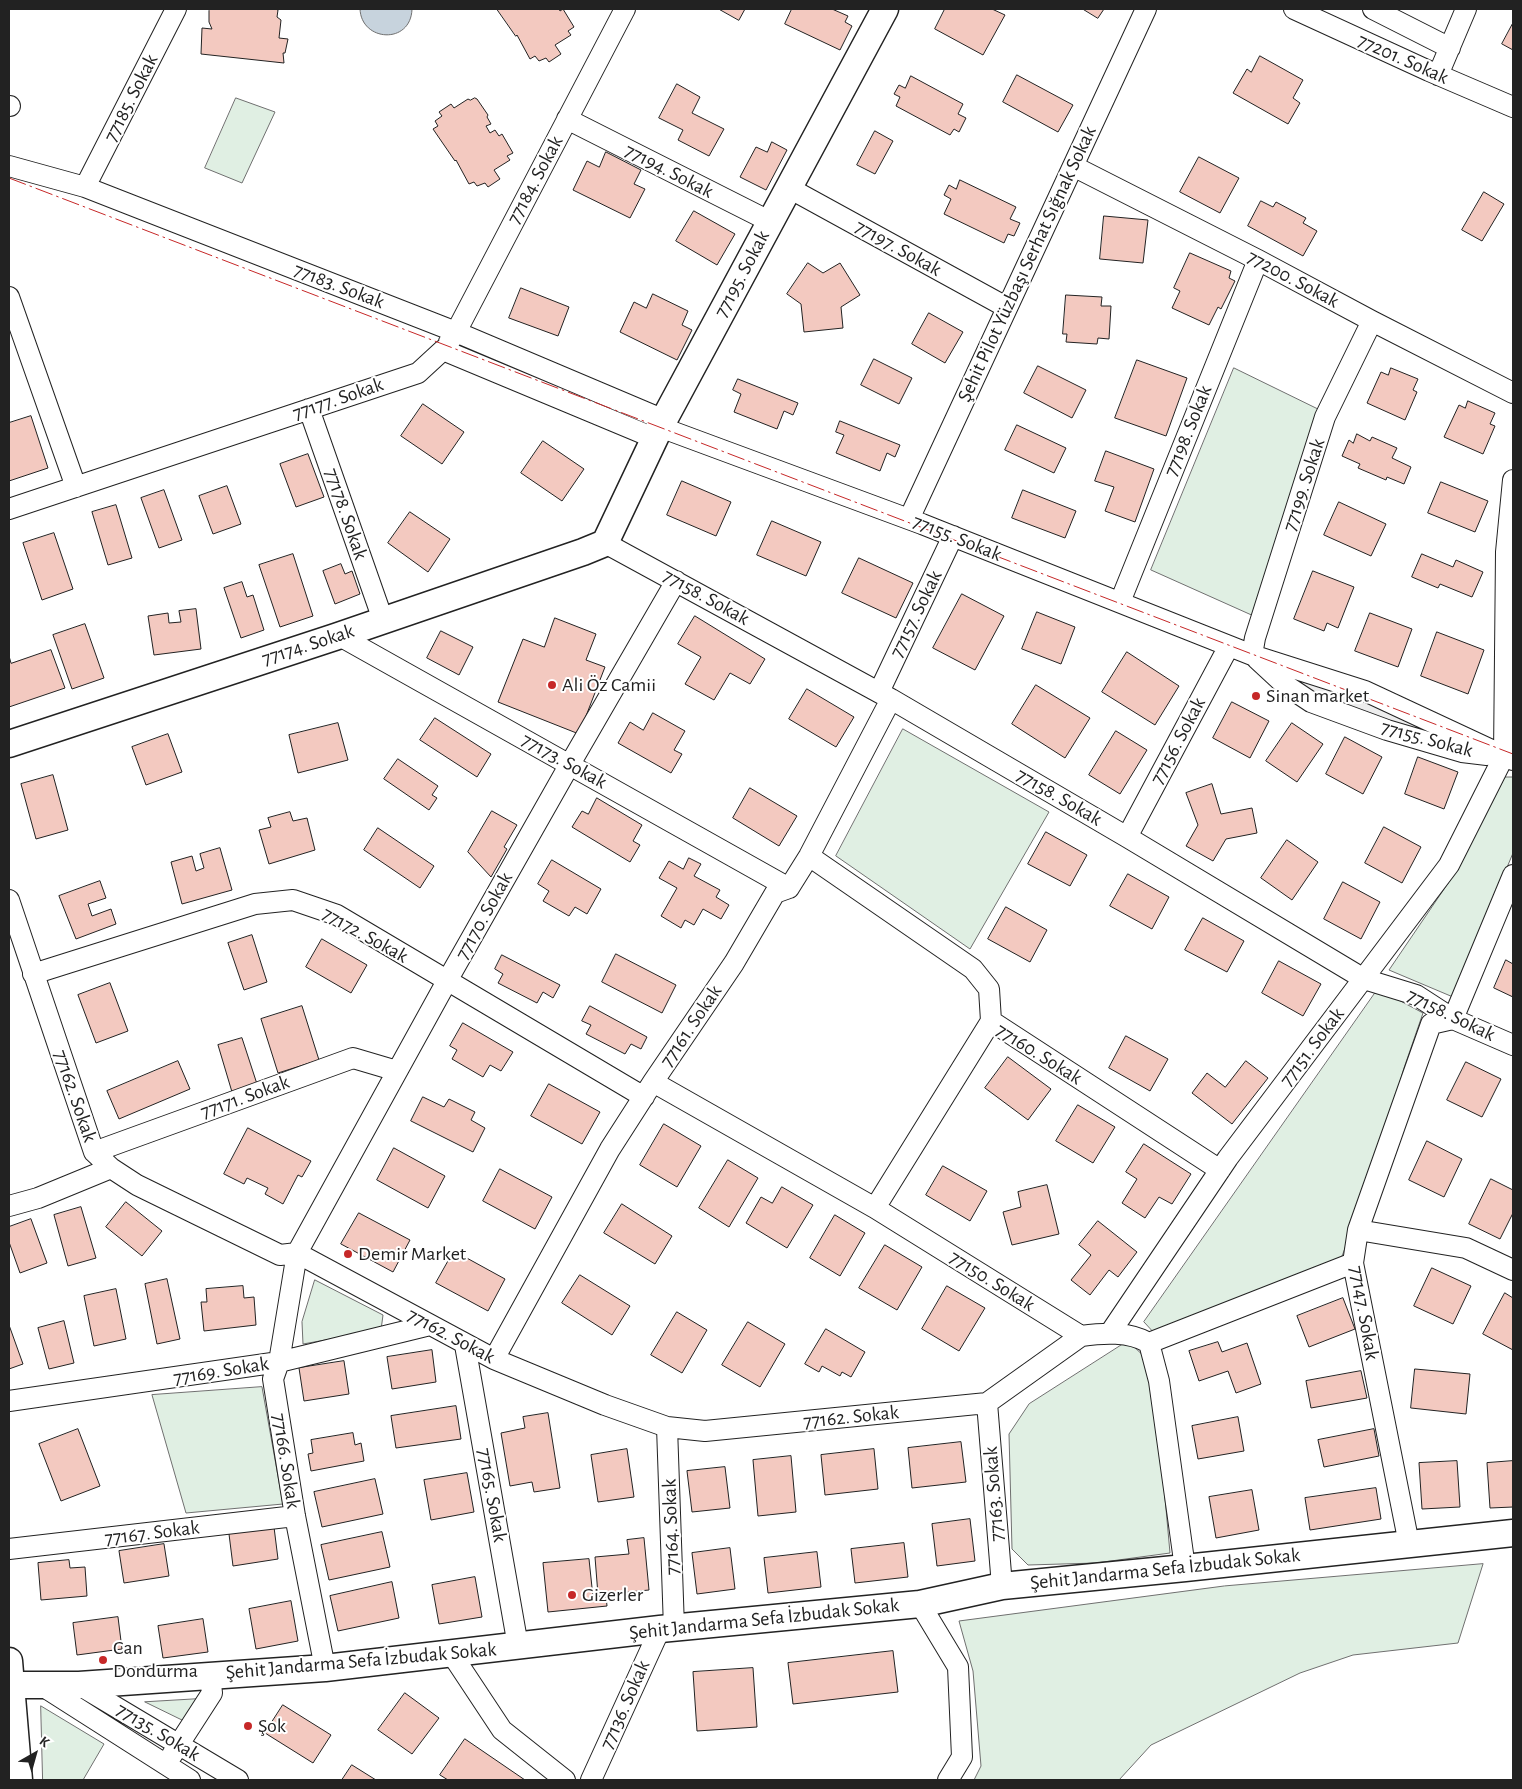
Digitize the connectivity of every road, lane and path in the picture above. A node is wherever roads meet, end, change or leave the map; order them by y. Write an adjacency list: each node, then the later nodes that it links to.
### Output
1 (176, 9): 14 (street, 77185. Sokak)
2 (625, 9): 11 (street, 77184. Sokak)
3 (885, 9): 15 (main road, 77195. Sokak)
4 (1146, 9): 13 (street, Şehit Pilot Yüzbaşı Serhat Sığnak Sokak)
5 (1294, 9): 9 (street, 77201. Sokak)
6 (1373, 9): 8 (street)
7 (1466, 9): 8 (street)
8 (1450, 48): 9 (street)
9 (1438, 75): 10 (street, 77201. Sokak)
10 (1513, 107)
11 (567, 119): 16 (street, 77194. Sokak); 21 (street, 77184. Sokak)
12 (9, 166): 14 (street, 77183. Sokak)
13 (1073, 166): 17 (street, 77200. Sokak); 19 (street, Şehit Pilot Yüzbaşı Serhat Sığnak Sokak)
14 (85, 187): 21 (street, 77183. Sokak)
15 (789, 188): 16 (main road, 77195. Sokak); 19 (street, 77197. Sokak)
16 (771, 222): 25 (main road, 77195. Sokak)
17 (1258, 260): 20 (street, 77200. Sokak); 33 (street, 77198. Sokak)
18 (9, 297): 27 (street)
19 (1006, 307): 29 (street, Şehit Pilot Yüzbaşı Serhat Sığnak Sokak)
20 (1372, 321): 23 (street, 77200. Sokak); 37 (street, 77199. Sokak)
21 (456, 332): 22 (street, 77184. Sokak); 25 (street, 77183. Sokak)
22 (443, 350): 24 (street, 77177. Sokak); 25 (street)
23 (1513, 393)
24 (309, 409): 27 (street, 77177. Sokak); 34 (street, 77178. Sokak)
25 (659, 429): 29 (street, 77155. Sokak); 31 (main road, 77195. Sokak)
26 (1513, 480): 40 (street)
27 (76, 487): 28 (street, 77177. Sokak)
28 (9, 509)
29 (909, 519): 30 (street, 77155. Sokak)
30 (953, 536): 33 (street, 77155. Sokak); 38 (street, 77157. Sokak)
31 (605, 543): 32 (street, 77158. Sokak); 34 (main road, 77174. Sokak)
32 (676, 581): 38 (street, 77158. Sokak); 41 (street, 77170. Sokak)
33 (1120, 602): 36 (street, 77155. Sokak)
34 (383, 620): 35 (main road, 77174. Sokak)
35 (338, 635): 39 (main road, 77174. Sokak); 41 (street, 77173. Sokak)
36 (1230, 646): 37 (street, 77155. Sokak); 42 (street, 77156. Sokak)
37 (1252, 655): 40 (street, 77155. Sokak); 40 (street, 77155. Sokak)
38 (885, 695): 42 (street, 77158. Sokak); 43 (street, 77161. Sokak)
39 (9, 744)
40 (1509, 758): 48 (street, 77151. Sokak)
41 (570, 764): 45 (street, 77173. Sokak); 49 (street, 77170. Sokak)
42 (1127, 837): 48 (street, 77158. Sokak)
43 (809, 856): 45 (street, 77161. Sokak); 51 (street)
44 (1513, 875): 50 (street)
45 (789, 888): 54 (street, 77161. Sokak)
46 (9, 900): 47 (street, 77162. Sokak)
47 (33, 974): 49 (street, 77172. Sokak); 55 (street, 77162. Sokak)
48 (1364, 979): 50 (street, 77158. Sokak); 57 (street, 77151. Sokak)
49 (447, 982): 53 (street, 77170. Sokak); 54 (street, 77172. Sokak)
50 (1453, 1019): 52 (street, 77158. Sokak); 60 (street, 77147. Sokak)
51 (992, 1021): 57 (street, 77160. Sokak); 59 (street, 77160. Sokak)
52 (1513, 1045)
53 (397, 1071): 55 (street, 77171. Sokak); 61 (street, 77170. Sokak)
54 (648, 1089): 59 (street, 77150. Sokak); 69 (street, 77161. Sokak)
55 (94, 1152): 56 (street, 77162. Sokak)
56 (110, 1168): 58 (street); 61 (street, 77162. Sokak)
57 (1220, 1170): 65 (street, 77151. Sokak)
58 (9, 1206)
59 (875, 1208): 66 (street, 77150. Sokak)
60 (1358, 1230): 62 (street, 77147. Sokak); 63 (street)
61 (296, 1254): 64 (street, 77162. Sokak); 70 (street, 77166. Sokak)
62 (1353, 1263): 67 (street); 76 (street, 77147. Sokak)
63 (1513, 1270)
64 (430, 1325): 68 (street, 77162. Sokak); 70 (street, 77169. Sokak)
65 (1110, 1333): 66 (street); 67 (street)
66 (1081, 1336): 72 (street, 77162. Sokak)
67 (1149, 1343): 78 (street)
68 (465, 1345): 69 (street, 77162. Sokak); 82 (street, 77165. Sokak)
69 (494, 1359): 73 (street, 77162. Sokak)
70 (280, 1362): 71 (street, 77169. Sokak); 74 (street, 77166. Sokak)
71 (9, 1401)
72 (988, 1403): 73 (street, 77162. Sokak); 79 (street, 77163. Sokak)
73 (667, 1427): 81 (street, 77164. Sokak)
74 (295, 1516): 77 (street, 77167. Sokak); 84 (street, 77166. Sokak)
75 (1513, 1533): 76 (main road, Şehit Jandarma Sefa İzbudak Sokak)
76 (1410, 1544): 78 (main road, Şehit Jandarma Sefa İzbudak Sokak)
77 (9, 1549)
78 (1184, 1568): 79 (main road, Şehit Jandarma Sefa İzbudak Sokak)
79 (1002, 1586): 80 (main road, Şehit Jandarma Sefa İzbudak Sokak)
80 (920, 1604): 81 (main road, Şehit Jandarma Sefa İzbudak Sokak); 96 (street)
81 (667, 1629): 82 (main road, Şehit Jandarma Sefa İzbudak Sokak); 95 (street, 77136. Sokak)
82 (518, 1646): 83 (main road, Şehit Jandarma Sefa İzbudak Sokak)
83 (451, 1653): 84 (main road, Şehit Jandarma Sefa İzbudak Sokak); 94 (street)
84 (324, 1668): 86 (main road, Şehit Jandarma Sefa İzbudak Sokak)
85 (10, 1673): 87 (main road, Şehit Jandarma Sefa İzbudak Sokak); 91 (main road)
86 (210, 1676): 88 (main road, Şehit Jandarma Sefa İzbudak Sokak); 89 (street)
87 (41, 1685): 88 (main road, Şehit Jandarma Sefa İzbudak Sokak); 90 (street, 77135. Sokak)
88 (79, 1685): 89 (street, 77135. Sokak)
89 (178, 1744): 90 (street); 93 (street, 77135. Sokak)
90 (165, 1765): 92 (street, 77135. Sokak)
91 (19, 1780)
92 (190, 1780)
93 (238, 1780)
94 (565, 1780)
95 (591, 1780)
96 (948, 1780)

